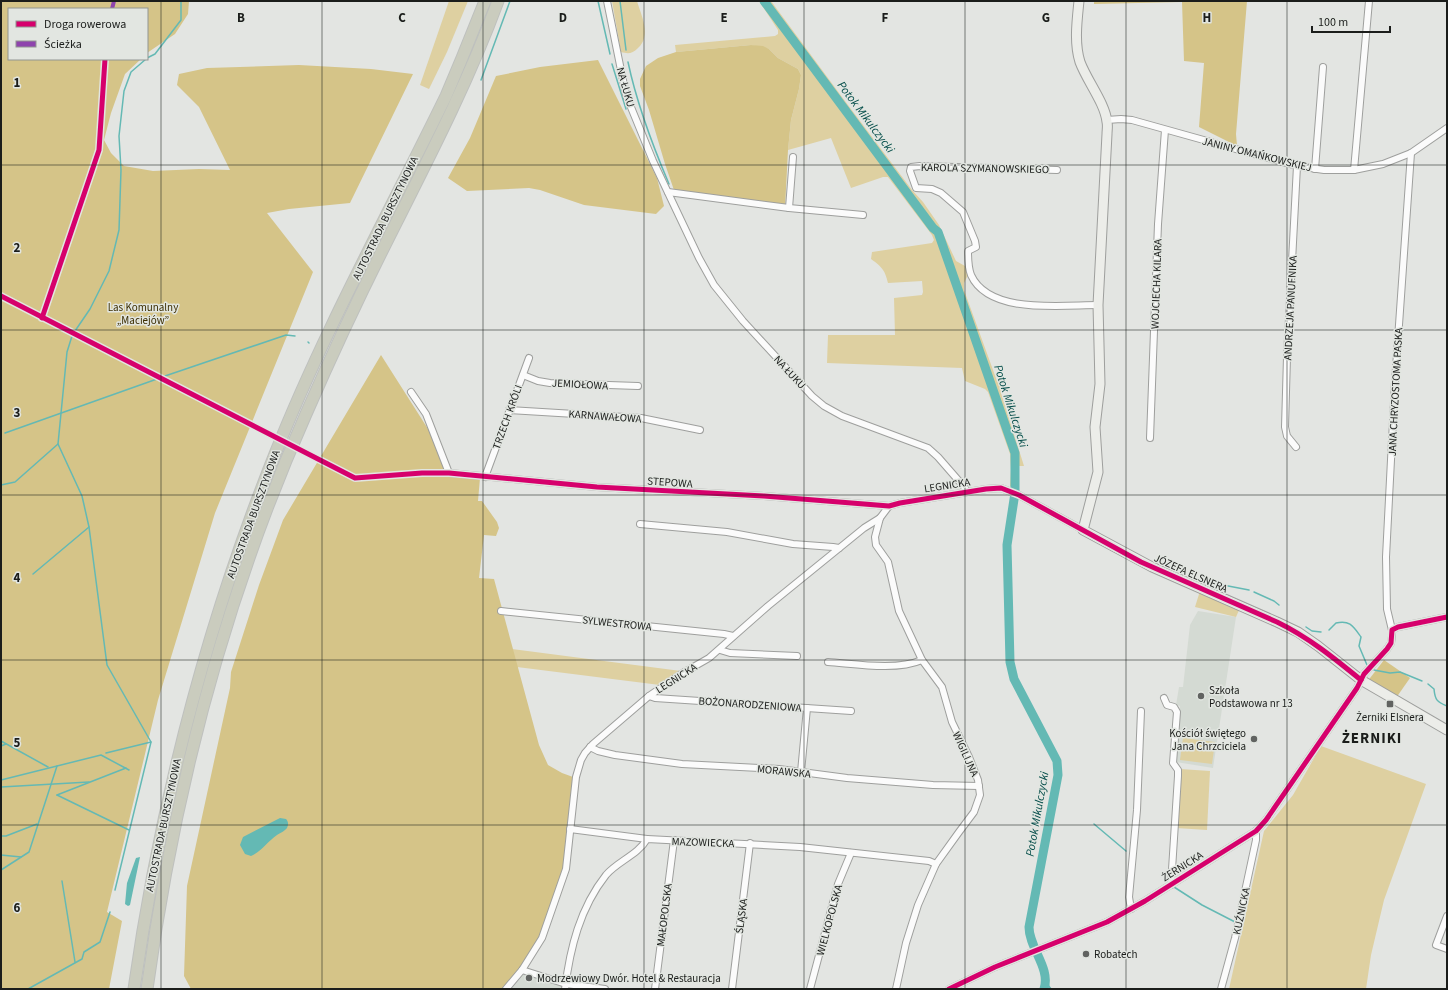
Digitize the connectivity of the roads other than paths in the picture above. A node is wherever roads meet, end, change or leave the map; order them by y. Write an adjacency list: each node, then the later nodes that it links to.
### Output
1 (484, 1): 67 (highway, AUTOSTRADA BURSZTYNOWA)
2 (498, 1): 68 (highway, AUTOSTRADA BURSZTYNOWA)
3 (607, 1): 16 (street, NA ŁUKU)
4 (1079, 1): 7 (street)
5 (1369, 1): 15 (street)
6 (1322, 67): 13 (street)
7 (1107, 120): 9 (street, JANINY OMAŃKOWSKIEJ); 19 (street)
8 (1447, 128): 10 (street, JANINY OMAŃKOWSKIEJ)
9 (1166, 130): 12 (street, JANINY OMAŃKOWSKIEJ); 26 (street, WOJCIECHA KILARA)
10 (1411, 153): 15 (street, JANINY OMAŃKOWSKIEJ); 38 (street, JANA CHRYZOSTOMA PASKA)
11 (793, 157): 17 (street)
12 (1297, 166): 13 (street, JANINY OMAŃKOWSKIEJ); 27 (street, ANDRZEJA PANUFNIKA)
13 (1315, 169): 15 (street, JANINY OMAŃKOWSKIEJ)
14 (1057, 170): 19 (street, KAROLA SZYMANOWSKIEGO)
15 (1354, 170)
16 (668, 192): 17 (street); 30 (street, NA ŁUKU)
17 (789, 208): 18 (street)
18 (863, 215)
19 (1098, 305): 34 (street)
20 (529, 358): 21 (street, TRZECH KRÓLI)
21 (523, 375): 22 (street, JEMIOŁOWA); 24 (street, TRZECH KRÓLI)
22 (638, 386)
23 (411, 392): 28 (street, STEPOWA)
24 (509, 410): 25 (street, KARNAWAŁOWA); 28 (street, TRZECH KRÓLI)
25 (700, 430)
26 (1150, 438)
27 (1296, 447)
28 (485, 476): 31 (street, STEPOWA)
29 (1009, 490): 30 (street, LEGNICKA); 34 (street, JÓZEFA ELSNERA)
30 (967, 492): 31 (street, LEGNICKA)
31 (889, 506): 32 (street, LEGNICKA)
32 (880, 518): 35 (street, LEGNICKA); 42 (street, WIGILIJNA)
33 (640, 524): 35 (street)
34 (1083, 530): 44 (street, JÓZEFA ELSNERA)
35 (839, 548): 39 (street, LEGNICKA)
36 (501, 611): 39 (street, SYLWESTROWA)
37 (1447, 617): 38 (street)
38 (1392, 630): 44 (street, ŻERNICKA)
39 (733, 636): 40 (street, LEGNICKA)
40 (720, 650): 41 (street); 45 (street, LEGNICKA)
41 (797, 656)
42 (922, 660): 43 (street); 53 (street, WIGILIJNA)
43 (828, 662)
44 (1361, 680): 50 (street, JÓZEFA ELSNERA); 55 (street, ŻERNICKA)
45 (649, 696): 47 (street, BOŻONARODZENIOWA); 51 (street, LEGNICKA)
46 (1164, 698): 61 (street)
47 (807, 708): 48 (street, BOŻONARODZENIOWA); 52 (street)
48 (851, 711)
49 (1141, 711): 62 (street)
50 (1447, 730)
51 (590, 747): 52 (street, MORAWSKA); 54 (street, LEGNICKA)
52 (801, 772): 53 (street, MORAWSKA)
53 (979, 786): 60 (street, WIGILIJNA)
54 (570, 829): 56 (street, MAZOWIECKA); 65 (street, LEGNICKA)
55 (1256, 831): 61 (street, ŻERNICKA); 76 (street, KUŹNICKA)
56 (647, 839): 57 (street, MAZOWIECKA); 66 (street)
57 (674, 840): 58 (street, MAZOWIECKA); 71 (street, MAŁOPOLSKA)
58 (750, 843): 59 (street, MAZOWIECKA); 72 (street, ŚLĄSKA)
59 (851, 852): 60 (street, MAZOWIECKA); 73 (street, WIELKOPOLSKA)
60 (936, 864): 74 (street, WIGILIJNA)
61 (1171, 885): 62 (street, ŻERNICKA)
62 (1131, 910): 75 (street, ŻERNICKA)
63 (1447, 916): 64 (street)
64 (1447, 949)
65 (522, 970): 66 (street); 69 (street, LEGNICKA)
66 (566, 987): 70 (street)
67 (134, 989)
68 (147, 989)
69 (506, 989)
70 (605, 989)
71 (655, 989)
72 (732, 989)
73 (810, 989)
74 (896, 989)
75 (949, 989)
76 (1221, 989)

